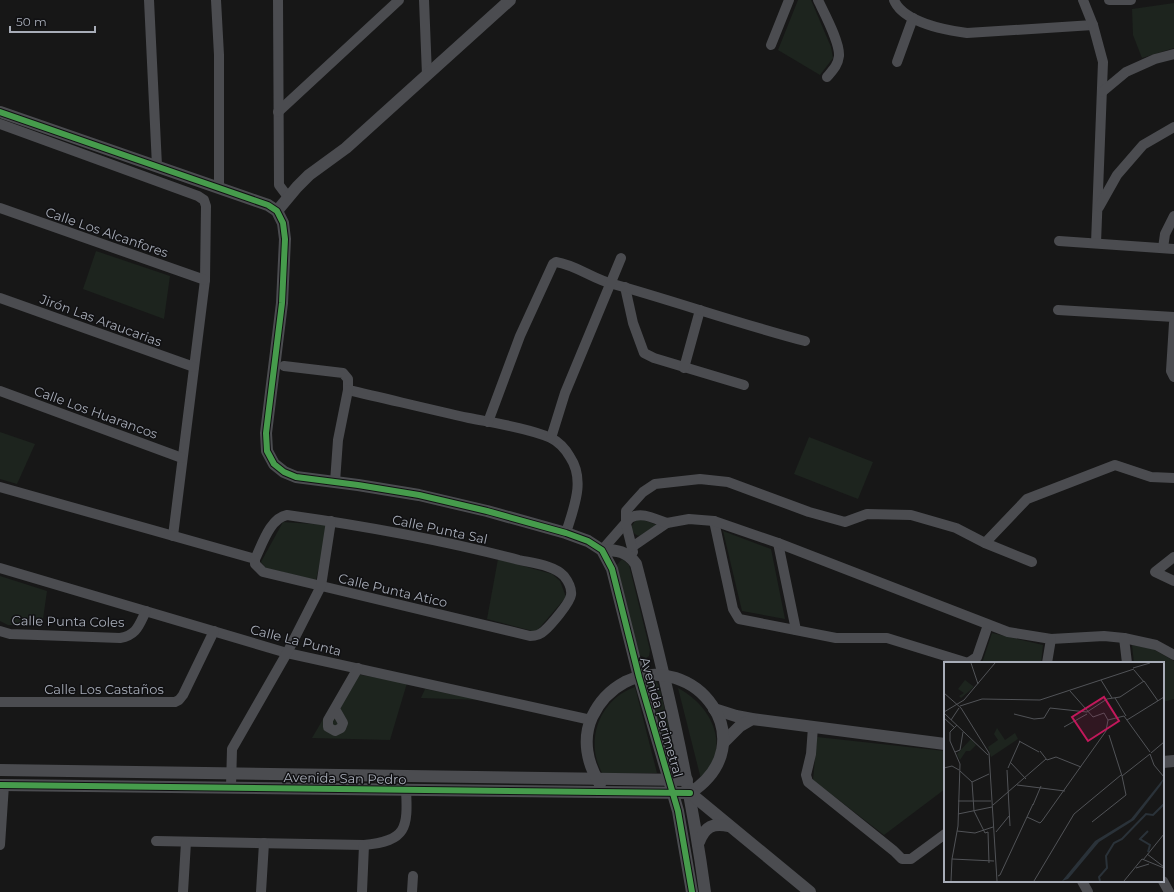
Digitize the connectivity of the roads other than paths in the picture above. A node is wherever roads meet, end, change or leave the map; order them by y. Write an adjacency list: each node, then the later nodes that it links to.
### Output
1 (149, 0): 25 (street)
2 (216, 0): 26 (street)
3 (278, 0): 22 (street)
4 (399, 0): 22 (street)
5 (424, 0): 18 (street)
6 (510, 0): 18 (street)
7 (789, 0): 15 (street)
8 (818, 0): 19 (street)
9 (894, 0): 13 (street)
10 (1083, 0): 14 (street)
11 (1109, 0): 12 (street)
12 (1130, 0)
13 (913, 18): 14 (street); 17 (street)
14 (1093, 25): 20 (street)
15 (772, 45)
16 (1174, 54): 20 (street)
17 (897, 62)
18 (427, 75): 27 (street)
19 (827, 77)
20 (1102, 92): 29 (street)
21 (0, 112): 25 (street)
22 (278, 112): 27 (street)
23 (0, 124): 37 (street)
24 (1174, 127): 29 (street)
25 (157, 166): 26 (street)
26 (219, 188): 30 (street)
27 (288, 197): 30 (street)
28 (0, 208): 37 (street, Calle Los Alcanfores)
29 (1098, 209): 33 (street)
30 (277, 211): 57 (street)
31 (1174, 216): 34 (street)
32 (1059, 241): 33 (street)
33 (1096, 243): 34 (street)
34 (1163, 248): 35 (street)
35 (1174, 249)
36 (621, 258): 38 (street)
37 (205, 280): 47 (street)
38 (611, 284): 39 (street); 53 (street); 54 (street)
39 (625, 287): 41 (street); 48 (street)
40 (0, 298): 47 (street, Jirón Las Araucarias)
41 (700, 310): 45 (street); 48 (street)
42 (1058, 310): 43 (street)
43 (1174, 317)
44 (1174, 323): 49 (street)
45 (805, 341)
46 (284, 366): 51 (street)
47 (194, 367): 55 (street)
48 (684, 368): 50 (street)
49 (1174, 377)
50 (744, 385)
51 (348, 390): 53 (street); 57 (street)
52 (0, 392): 55 (street, Calle Los Huarancos)
53 (488, 422): 54 (street)
54 (551, 438): 63 (street)
55 (182, 458): 64 (street)
56 (1174, 478): 66 (street)
57 (335, 482): 63 (street)
58 (0, 487): 64 (street)
59 (331, 521): 70 (street, Calle Punta Sal); 75 (street); 81 (street, Calle Punta Sal)
60 (714, 521): 61 (street); 65 (street); 78 (street)
61 (667, 523): 62 (street); 67 (street)
62 (626, 524): 66 (street); 67 (street); 68 (street)
63 (566, 533): 68 (street)
64 (173, 536): 70 (street)
65 (778, 543): 77 (street); 78 (street)
66 (985, 543): 71 (street)
67 (632, 548): 72 (street)
68 (602, 550): 72 (street); 92 (street, Avenida Perimetral)
69 (1174, 557): 74 (street)
70 (255, 558): 75 (street, Calle Punta Atico)
71 (1032, 562)
72 (636, 564): 91 (street, Avenida Perimetral)
73 (0, 568): 76 (street, Calle La Punta)
74 (1174, 581)
75 (321, 586): 81 (street, Calle Punta Atico); 84 (street)
76 (146, 611): 79 (street, Calle Punta Coles); 80 (street, Calle La Punta)
77 (988, 625): 83 (street); 87 (street)
78 (796, 630): 86 (street)
79 (0, 631)
80 (214, 631): 84 (street, Calle La Punta); 93 (street, Calle Los Castaños)
81 (534, 636)
82 (1124, 638): 83 (street); 85 (street); 89 (street)
83 (1051, 639): 88 (street)
84 (287, 653): 90 (street, Calle La Punta); 104 (street)
85 (1174, 655)
86 (965, 662)
87 (970, 662)
88 (1047, 662)
89 (1127, 662)
90 (358, 668): 94 (street); 97 (street, Calle La Punta)
91 (665, 676): 92 (street); 95 (street); 107 (street, Avenida Perimetral)
92 (639, 677): 97 (street); 106 (street, Avenida Perimetral)
93 (0, 702)
94 (335, 709)
95 (714, 709): 96 (street); 99 (street)
96 (752, 719): 98 (street); 99 (street)
97 (591, 720): 105 (street)
98 (813, 727): 100 (street); 115 (street)
99 (724, 742): 113 (street)
100 (944, 744)
101 (1174, 761): 102 (street)
102 (1164, 762)
103 (0, 770): 104 (street, Avenida San Pedro)
104 (231, 773): 105 (street, Avenida San Pedro); 109 (street)
105 (596, 778): 106 (street, Avenida San Pedro); 111 (street)
106 (668, 780): 107 (street, Avenida San Pedro); 112 (street, Avenida Perimetral)
107 (687, 780): 113 (street, Avenida Perimetral)
108 (2, 785): 109 (street, Avenida San Pedro); 120 (street)
109 (231, 787): 110 (street, Avenida San Pedro)
110 (406, 789): 111 (street, Avenida San Pedro); 121 (street)
111 (606, 791): 112 (street, Avenida San Pedro)
112 (673, 793): 113 (street, Avenida San Pedro); 129 (street, Avenida Perimetral)
113 (690, 793): 114 (street); 118 (street, Avenida Perimetral)
114 (729, 826): 118 (street); 131 (street)
115 (944, 835)
116 (156, 842): 117 (street)
117 (186, 842): 119 (street); 125 (street)
118 (699, 842): 130 (street, Avenida Perimetral)
119 (264, 843): 121 (street); 126 (street)
120 (0, 845)
121 (364, 845): 127 (street)
122 (413, 876): 128 (street)
123 (1083, 882): 132 (street)
124 (1164, 882): 133 (street)
125 (183, 892)
126 (261, 892)
127 (362, 892)
128 (412, 892)
129 (692, 892)
130 (705, 892)
131 (810, 892)
132 (1088, 892)
133 (1169, 892)

